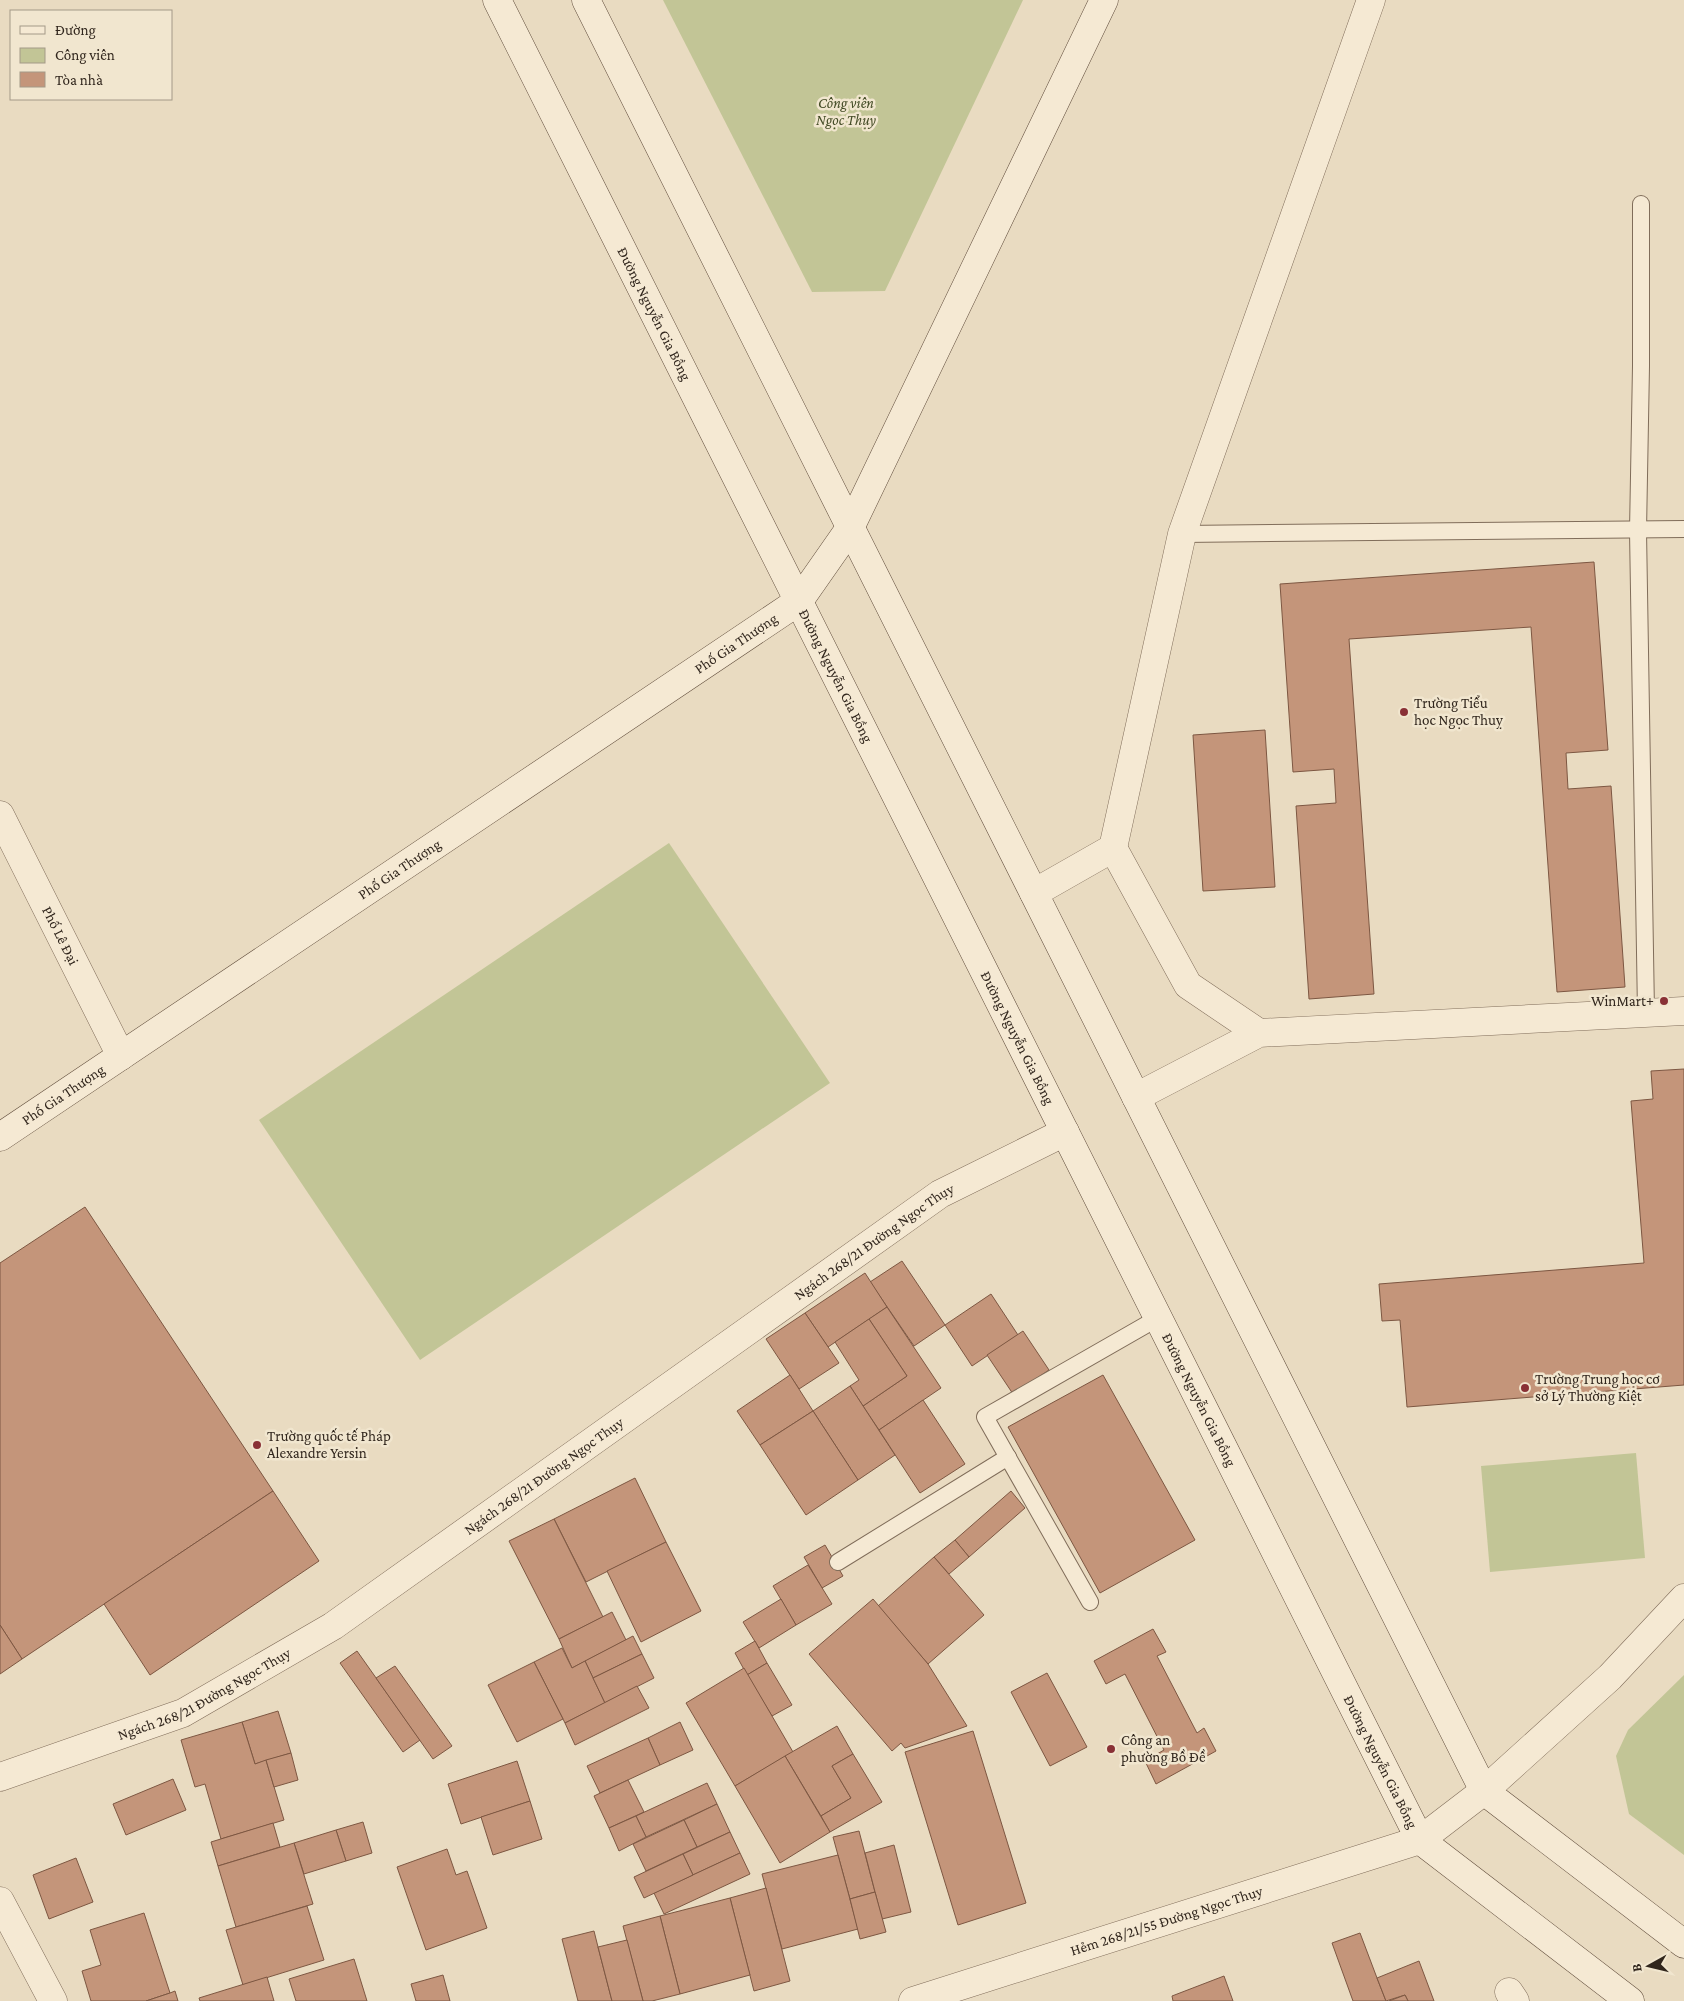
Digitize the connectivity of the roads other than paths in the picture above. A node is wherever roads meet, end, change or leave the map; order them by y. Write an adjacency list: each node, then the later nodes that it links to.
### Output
1 (497, 0): 10 (street, Đường Nguyễn Gia Bồng)
2 (586, 0): 6 (street)
3 (1104, 0): 6 (street)
4 (1371, 0): 9 (street)
5 (1641, 204): 8 (lane)
6 (850, 528): 10 (street); 13 (street)
7 (1684, 529): 8 (lane)
8 (1638, 531): 9 (lane); 15 (lane)
9 (1182, 534): 12 (street)
10 (799, 601): 17 (street, Phố Gia Thượng); 19 (street, Đường Nguyễn Gia Bồng)
11 (0, 815): 17 (street, Phố Lê Đại)
12 (1113, 848): 13 (street); 16 (street)
13 (1034, 893): 18 (street)
14 (1684, 1011): 15 (street)
15 (1646, 1012): 16 (street)
16 (1259, 1033): 18 (street)
17 (121, 1056): 20 (street, Phố Gia Thượng)
18 (1136, 1097): 27 (street)
19 (1065, 1132): 21 (street, Đường Nguyễn Gia Bồng); 26 (street, Ngách 268/21 Đường Ngọc Thụy)
20 (0, 1137)
21 (1158, 1318): 22 (lane); 28 (street, Đường Nguyễn Gia Bồng)
22 (1008, 1457): 23 (lane); 25 (lane)
23 (838, 1562)
24 (1684, 1598): 27 (street, Hẻm 268/21/55 Đường Ngọc Thụy)
25 (1090, 1602)
26 (0, 1777)
27 (1484, 1791): 28 (street, Hẻm 268/21/55 Đường Ngọc Thụy); 30 (street)
28 (1420, 1840): 32 (street, Hẻm 268/21/55 Đường Ngọc Thụy); 33 (street, Đường Nguyễn Gia Bồng)
29 (0, 1901): 31 (street)
30 (1684, 1944)
31 (53, 2001)
32 (913, 2001)
33 (1630, 2001)

